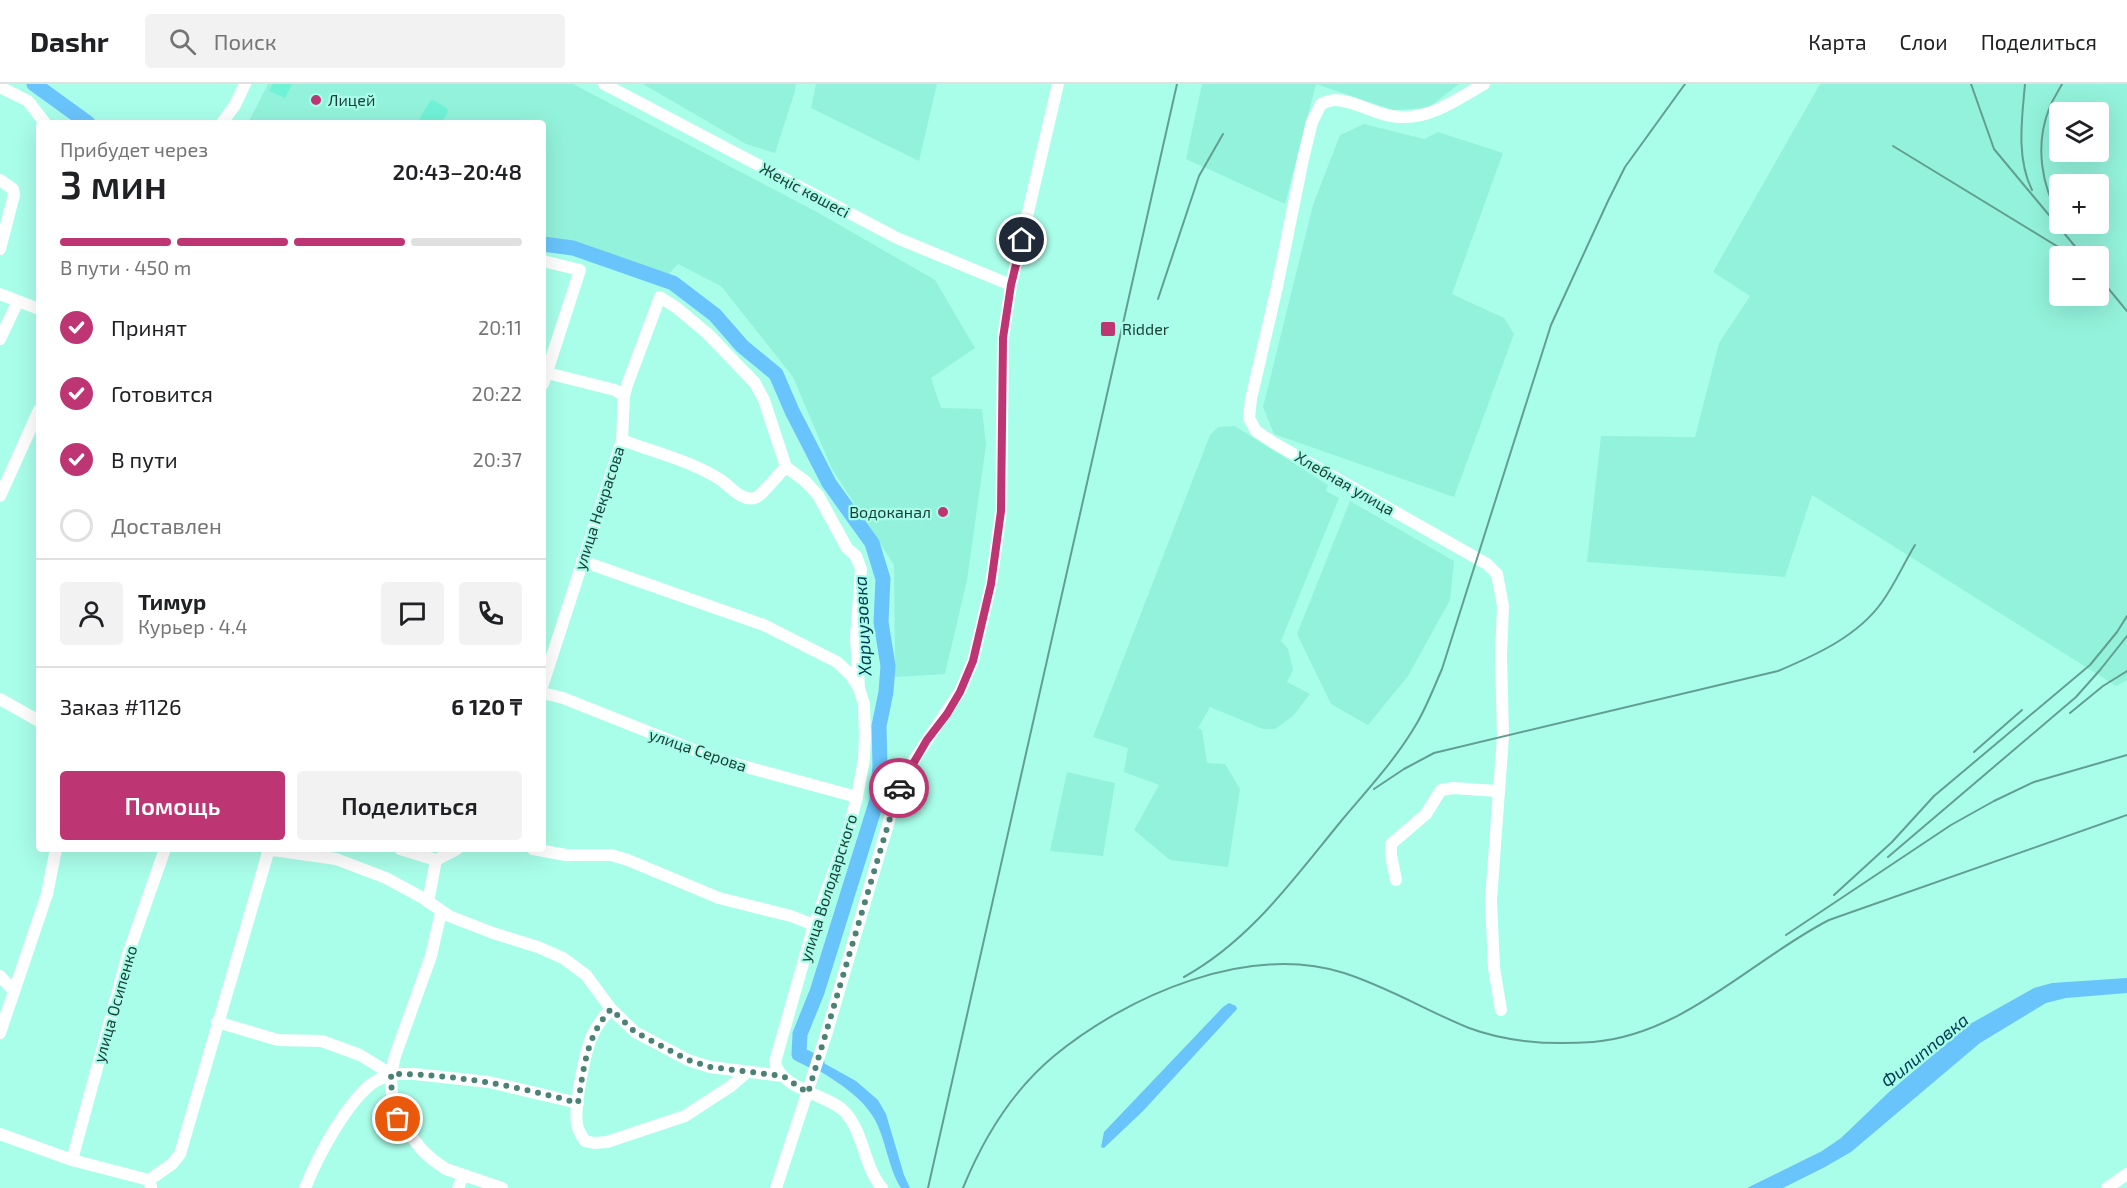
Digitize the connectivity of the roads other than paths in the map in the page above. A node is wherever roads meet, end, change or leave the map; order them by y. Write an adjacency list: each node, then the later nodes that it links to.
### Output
1 (245, 84): 7 (street)
2 (604, 84): 11 (street, Жеңіс көшесі)
3 (1058, 84): 11 (street)
4 (1484, 84): 29 (street, Хлебная улица)
5 (0, 87): 6 (street)
6 (43, 120)
7 (224, 120)
8 (0, 180): 9 (street)
9 (0, 249)
10 (546, 262): 16 (street)
11 (1011, 285): 52 (street)
12 (0, 294): 13 (street)
13 (18, 301): 14 (street); 15 (street)
14 (36, 308)
15 (0, 339)
16 (546, 370)
17 (546, 376): 18 (street)
18 (624, 396): 20 (street, улица Некрасова); 21 (street, улица Некрасова)
19 (36, 417): 22 (street)
20 (622, 440): 21 (street); 23 (street, улица Некрасова)
21 (786, 466): 25 (street)
22 (0, 496)
23 (582, 561): 24 (street, улица Некрасова); 25 (street, улица Володарского)
24 (546, 675)
25 (859, 688): 30 (street, улица Володарского)
26 (546, 694): 30 (street, улица Серова)
27 (0, 699): 28 (street)
28 (36, 719)
29 (1497, 790): 39 (street); 46 (street, Хлебная улица)
30 (857, 797): 42 (street, улица Володарского)
31 (546, 851): 42 (street)
32 (55, 852): 44 (street)
33 (164, 852): 55 (street, улица Осипенко)
34 (267, 852): 47 (street)
35 (288, 852): 40 (street)
36 (413, 852): 38 (street)
37 (445, 852): 38 (street)
38 (430, 856): 40 (street)
39 (1396, 880)
40 (428, 902): 41 (street)
41 (441, 912): 45 (street); 50 (street)
42 (814, 925): 51 (street, улица Володарского)
43 (0, 976): 44 (street)
44 (14, 991): 48 (street)
45 (611, 1009): 49 (street); 53 (street)
46 (1501, 1011)
47 (217, 1022): 50 (street); 58 (street)
48 (0, 1033)
49 (746, 1073): 51 (street); 53 (street)
50 (391, 1074): 53 (street); 57 (street); 59 (street)
51 (783, 1076): 52 (street)
52 (808, 1093): 62 (street); 63 (street)
53 (578, 1103)
54 (0, 1134): 55 (street)
55 (72, 1160): 58 (street)
56 (2127, 1174): 64 (street)
57 (463, 1176): 60 (street); 61 (street)
58 (151, 1184)
59 (305, 1188)
60 (458, 1188)
61 (502, 1188)
62 (776, 1188)
63 (882, 1188)
64 (2107, 1188)

